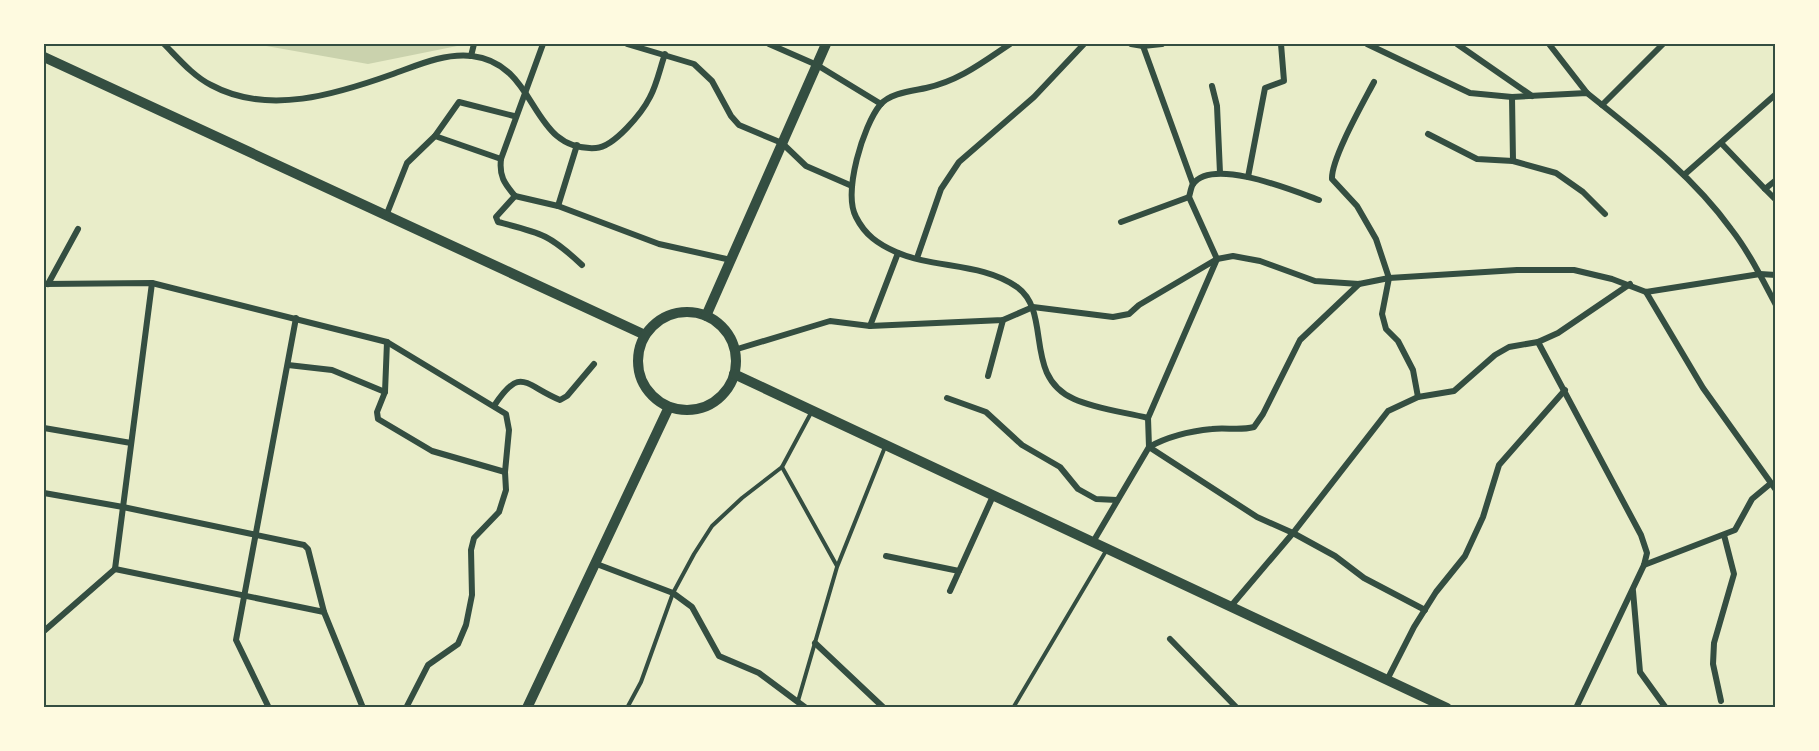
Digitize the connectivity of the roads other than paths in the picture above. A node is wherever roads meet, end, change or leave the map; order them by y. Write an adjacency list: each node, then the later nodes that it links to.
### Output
1 (164, 44): 18 (street)
2 (474, 44): 18 (street)
3 (543, 44): 23 (street)
4 (631, 44): 17 (street)
5 (769, 44): 20 (street)
6 (826, 44): 20 (main road)
7 (1010, 44): 28 (street)
8 (1084, 44): 55 (street)
9 (1131, 44): 16 (street)
10 (1162, 44): 16 (street)
11 (1281, 44): 40 (street)
12 (1366, 44): 26 (street)
13 (1457, 44): 27 (street)
14 (1550, 44): 24 (street)
15 (1663, 44): 29 (street)
16 (1143, 46): 42 (street)
17 (665, 54): 33 (street); 35 (street)
18 (471, 56): 23 (street)
19 (44, 57): 51 (main road)
20 (817, 65): 28 (street); 33 (main road)
21 (1374, 82): 61 (street)
22 (1212, 86): 38 (street)
23 (525, 91): 30 (street); 35 (street)
24 (1587, 93): 27 (street); 29 (street)
25 (1776, 94): 34 (street)
26 (1512, 97): 27 (street); 37 (street)
27 (1533, 97)
28 (881, 104): 43 (street)
29 (1602, 105): 39 (street)
30 (514, 116): 32 (street); 36 (street)
31 (1428, 134): 37 (street)
32 (435, 136): 36 (street); 51 (street)
33 (782, 143): 43 (street); 57 (main road)
34 (1721, 143): 39 (street); 44 (street)
35 (577, 146): 49 (street)
36 (501, 159): 45 (street)
37 (1513, 161): 50 (street)
38 (1220, 173): 40 (street); 42 (street)
39 (1684, 175): 59 (street)
40 (1248, 177): 47 (street)
41 (1776, 180): 44 (street)
42 (1193, 184): 46 (street)
43 (852, 186): 54 (street)
44 (1765, 189): 48 (street)
45 (515, 196): 49 (street); 58 (street)
46 (1189, 197): 52 (street); 56 (street)
47 (1319, 200)
48 (1776, 200)
49 (558, 206): 57 (street)
50 (1605, 214)
51 (385, 217): 73 (main road)
52 (1121, 222)
53 (78, 229): 63 (street)
54 (898, 253): 55 (street); 72 (street)
55 (917, 258): 68 (street)
56 (1217, 258): 64 (street); 68 (street); 88 (street)
57 (731, 260): 69 (main road)
58 (582, 265)
59 (1760, 274): 60 (street); 66 (street); 67 (street)
60 (1776, 275)
61 (1389, 278): 64 (street); 65 (street); 83 (street)
62 (152, 283): 63 (street); 70 (street); 90 (street)
63 (46, 284)
64 (1359, 284): 92 (street)
65 (1630, 284): 66 (street); 75 (street)
66 (1646, 291): 95 (street)
67 (1776, 305)
68 (1033, 307): 71 (street); 88 (street)
69 (706, 316): 73 (main road); 76 (main road)
70 (296, 318): 74 (street); 78 (street)
71 (1003, 320): 72 (street); 80 (street)
72 (870, 326): 76 (street)
73 (645, 335): 86 (main road)
74 (387, 342): 82 (street); 85 (street)
75 (1538, 342): 81 (street); 83 (street)
76 (734, 350): 79 (main road)
77 (594, 364): 85 (street)
78 (288, 365): 82 (street); 103 (street)
79 (734, 374): 86 (main road); 87 (main road)
80 (988, 376)
81 (1564, 390): 108 (street); 117 (street)
82 (385, 392): 94 (street)
83 (1418, 397): 101 (street)
84 (947, 398): 99 (street)
85 (494, 406): 94 (street)
86 (669, 407): 107 (main road)
87 (812, 410): 91 (main road); 93 (lane)
88 (1148, 418): 92 (street)
89 (44, 428): 90 (street)
90 (131, 443): 100 (street)
91 (886, 445): 98 (main road); 109 (lane)
92 (1149, 447): 99 (street); 101 (street)
93 (782, 467): 109 (lane); 114 (lane)
94 (505, 472): 127 (street)
95 (1770, 484): 96 (street); 102 (street)
96 (1776, 490)
97 (44, 493): 100 (street)
98 (993, 496): 104 (main road); 111 (street)
99 (1117, 500): 104 (street)
100 (123, 507): 103 (street); 110 (street)
101 (1293, 532): 116 (street); 117 (street)
102 (1724, 535): 108 (street); 123 (street)
103 (254, 536): 115 (street); 118 (street)
104 (1093, 542): 105 (main road)
105 (1108, 549): 116 (main road); 132 (lane)
106 (886, 556): 111 (street)
107 (594, 563): 114 (street); 128 (main road)
108 (1644, 565): 112 (street)
109 (837, 567): 121 (lane)
110 (115, 569): 115 (street); 119 (street)
111 (959, 571): 113 (street)
112 (1633, 588): 135 (street); 136 (street)
113 (950, 591)
114 (673, 593): 124 (street); 129 (lane)
115 (243, 596): 118 (street); 125 (street)
116 (1231, 606): 122 (main road)
117 (1425, 610): 122 (street)
118 (324, 612): 126 (street)
119 (44, 631)
120 (1170, 639): 133 (street)
121 (815, 643): 124 (lane); 131 (street)
122 (1387, 680): 134 (main road)
123 (1721, 701)
124 (798, 702): 130 (street)
125 (269, 708)
126 (363, 708)
127 (405, 708)
128 (527, 708)
129 (627, 708)
130 (806, 708)
131 (884, 708)
132 (1012, 708)
133 (1237, 708)
134 (1447, 708)
135 (1576, 708)
136 (1665, 708)

